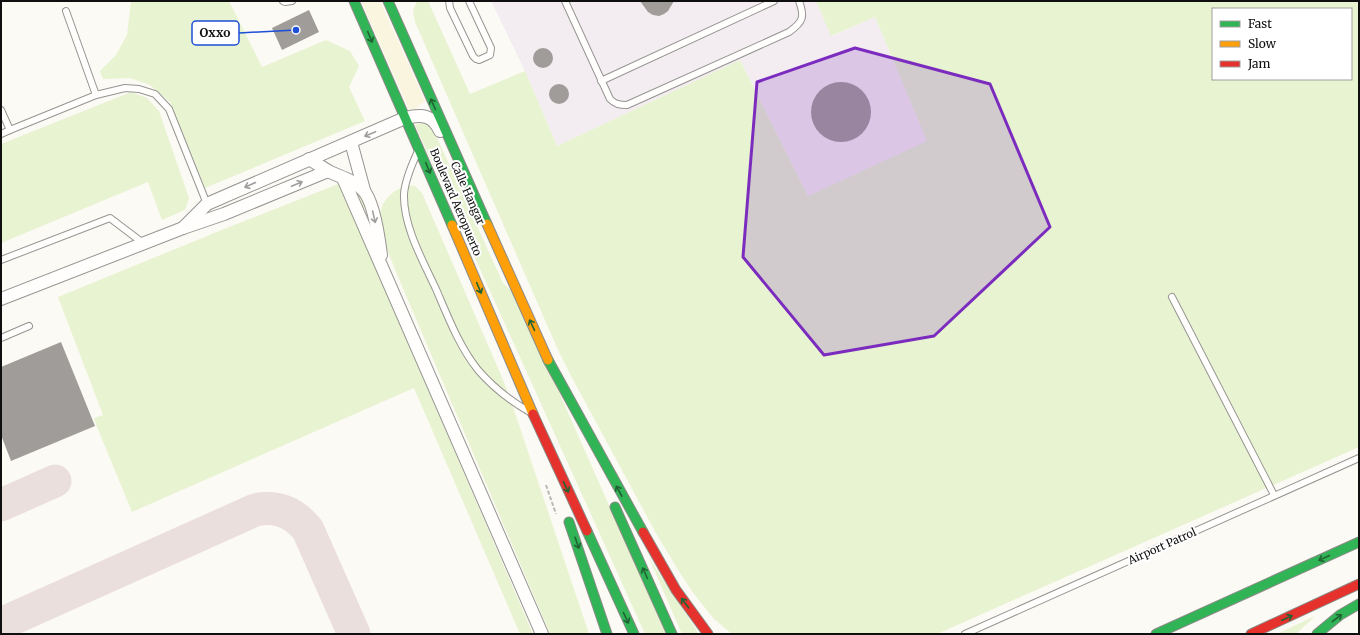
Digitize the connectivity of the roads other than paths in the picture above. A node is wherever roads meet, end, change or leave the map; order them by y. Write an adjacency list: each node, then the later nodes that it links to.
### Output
1 (283, 1): 2 (lane)
2 (292, 1)
3 (354, 1): 14 (main road, Boulevard Aeropuerto, one-way to 14)
4 (388, 1): 28 (main road, Boulevard Aeropuerto, one-way to 4)
5 (449, 1): 6 (lane)
6 (469, 1)
7 (565, 1): 11 (lane)
8 (774, 1): 11 (lane)
9 (799, 1): 11 (lane)
10 (66, 11): 12 (lane)
11 (601, 81)
12 (96, 95): 15 (lane); 23 (lane)
13 (1, 110): 15 (lane)
14 (405, 118): 17 (street, one-way to 17); 18 (main road, Boulevard Aeropuerto); 28 (street, Calle Hangar)
15 (10, 130): 16 (lane)
16 (1, 134)
17 (351, 142): 19 (street); 22 (street)
18 (419, 147): 34 (main road, Boulevard Aeropuerto, one-way to 34); 34 (lane)
19 (309, 159): 20 (street); 23 (street, one-way to 23)
20 (328, 171): 21 (street); 24 (street, one-way to 20)
21 (343, 178): 22 (street); 27 (street)
22 (364, 190): 27 (street, one-way to 27)
23 (207, 204): 24 (street)
24 (183, 228): 25 (street)
25 (143, 243): 26 (lane); 30 (street)
26 (1, 260)
27 (382, 268): 45 (street)
28 (517, 292): 33 (main road, Boulevard Aeropuerto, one-way to 28)
29 (1172, 297): 38 (lane)
30 (1, 299)
31 (30, 326): 32 (lane)
32 (1, 338)
33 (548, 360): 36 (main road); 49 (main road, one-way to 33)
34 (533, 414): 37 (main road); 47 (main road, one-way to 47)
35 (1359, 458): 38 (lane, Airport Patrol)
36 (597, 468)
37 (560, 494)
38 (1274, 496): 50 (lane, Airport Patrol)
39 (610, 497): 48 (main road, one-way to 39)
40 (568, 516): 46 (main road, one-way to 46)
41 (1359, 542): 44 (main road, one-way to 44)
42 (1359, 584): 53 (main road, one-way to 42)
43 (1359, 604): 54 (main road, one-way to 43)
44 (1200, 615): 51 (main road); 52 (main road)
45 (542, 634)
46 (608, 634)
47 (634, 634)
48 (672, 634)
49 (708, 634)
50 (965, 634)
51 (1146, 634)
52 (1156, 634)
53 (1251, 634)
54 (1317, 634)

